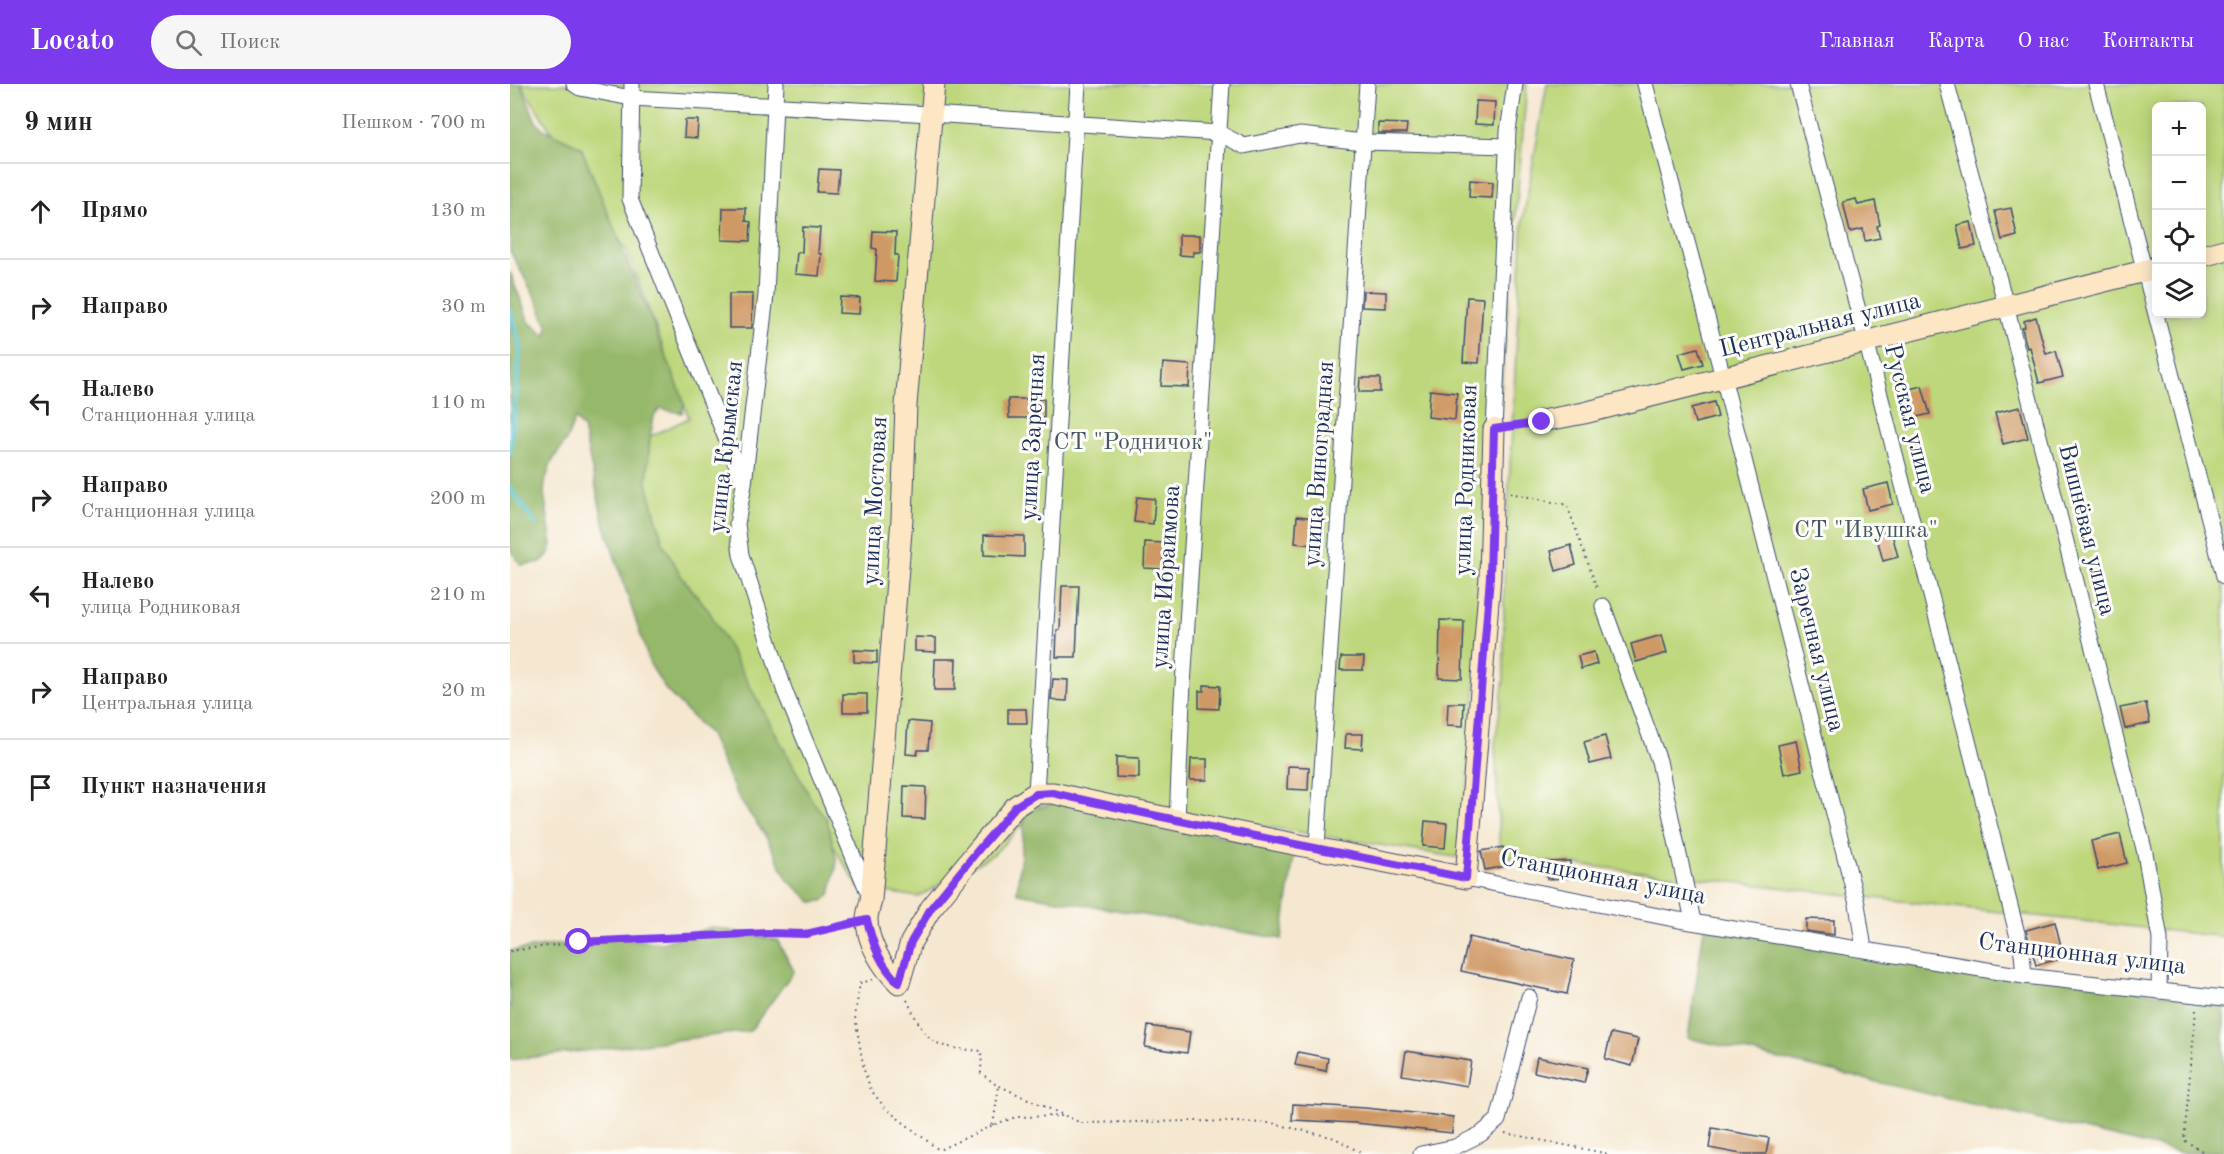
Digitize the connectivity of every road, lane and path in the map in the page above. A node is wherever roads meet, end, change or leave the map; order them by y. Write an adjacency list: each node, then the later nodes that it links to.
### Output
1 (574, 84): 12 (street)
2 (776, 84): 13 (street, улица Крымская)
3 (934, 84): 14 (street, улица Мостовая)
4 (1078, 84): 15 (street, улица Заречная)
5 (1222, 84): 16 (street, улица Ибраимова)
6 (1367, 84): 17 (street, улица Виноградная)
7 (1515, 84): 18 (street, улица Родниковая)
8 (1645, 84): 24 (street, Заречная улица)
9 (1798, 84): 23 (street, Русская улица)
10 (1947, 84): 22 (street, Вишнёвая улица)
11 (2096, 84): 21 (street)
12 (631, 91): 13 (street); 27 (street)
13 (775, 106): 14 (street); 27 (street, улица Крымская)
14 (931, 114): 15 (street); 35 (street, улица Мостовая)
15 (1076, 124): 16 (street); 31 (street, улица Заречная)
16 (1219, 133): 17 (street); 32 (street, улица Ибраимова)
17 (1364, 142): 18 (street); 33 (street, улица Виноградная)
18 (1508, 146): 26 (street, улица Родниковая)
19 (2224, 250): 20 (street)
20 (2206, 255)
21 (2151, 269): 22 (street, Центральная улица); 29 (street)
22 (2006, 306): 23 (street, Центральная улица); 41 (street, Вишнёвая улица)
23 (1866, 340): 24 (street, Центральная улица); 39 (street, Русская улица)
24 (1723, 377): 25 (street, Центральная улица); 37 (street, Заречная улица)
25 (1542, 422): 26 (path)
26 (1494, 429): 28 (street, улица Родниковая)
27 (744, 484): 35 (street, улица Крымская)
28 (1492, 490): 30 (path); 34 (street, улица Родниковая)
29 (2224, 576)
30 (1603, 606): 36 (street)
31 (1036, 794): 32 (street, Станционная улица); 40 (street)
32 (1177, 822): 33 (street, Станционная улица)
33 (1317, 847): 34 (street, Станционная улица)
34 (1466, 878): 36 (street, Станционная улица)
35 (869, 910): 38 (path); 40 (street, улица Мостовая)
36 (1694, 921): 37 (street, Станционная улица)
37 (1864, 950): 39 (street, Станционная улица)
38 (510, 951)
39 (2024, 976): 41 (street, Станционная улица)
40 (899, 983): 45 (path); 47 (path)
41 (2159, 991): 42 (street, Станционная улица)
42 (2197, 995): 44 (street, Станционная улица); 52 (path)
43 (1529, 997): 48 (street)
44 (2224, 998)
45 (999, 1086): 46 (path); 47 (path)
46 (1066, 1116): 47 (path); 49 (path)
47 (993, 1125)
48 (1487, 1129): 50 (street); 51 (path)
49 (1363, 1154)
50 (1421, 1154)
51 (1610, 1154)
52 (2207, 1154)

